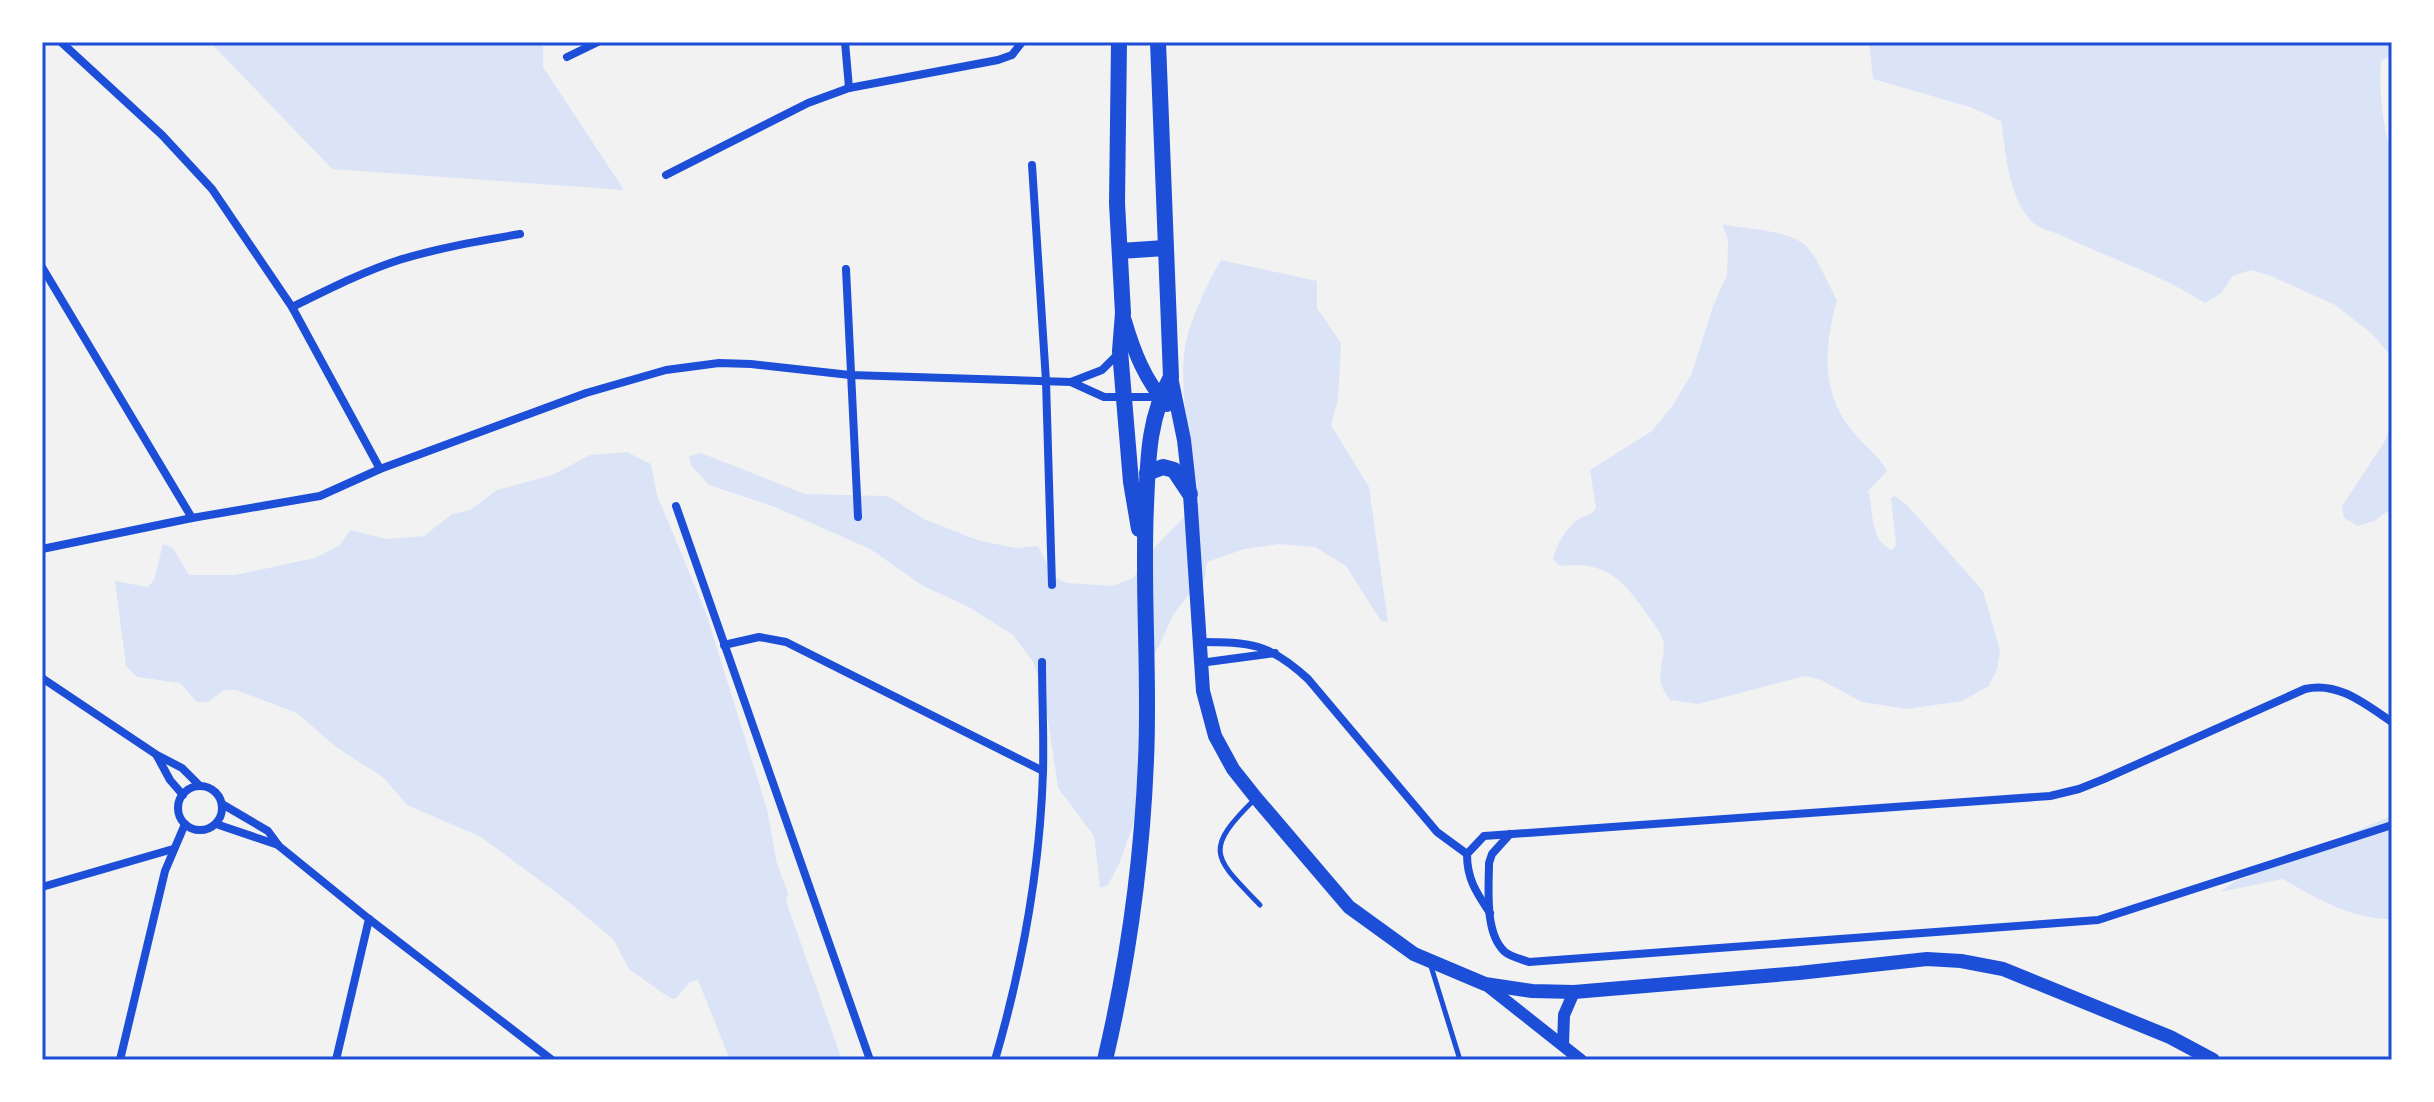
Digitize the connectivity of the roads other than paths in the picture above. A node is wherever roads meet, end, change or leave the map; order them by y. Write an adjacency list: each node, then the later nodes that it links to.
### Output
1 (61, 42): 16 (street)
2 (598, 42): 7 (street)
3 (845, 42): 8 (street)
4 (1022, 42): 8 (street)
5 (1119, 42): 13 (main road)
6 (1158, 42): 12 (main road)
7 (567, 57)
8 (849, 88): 10 (street)
9 (1032, 165): 21 (street)
10 (666, 175)
11 (520, 234): 16 (street)
12 (1165, 248): 13 (main road); 20 (main road)
13 (1120, 251): 17 (main road)
14 (42, 267): 31 (street)
15 (846, 269): 19 (street)
16 (292, 307): 26 (street)
17 (1123, 313): 18 (main road); 24 (main road)
18 (1120, 351): 22 (street); 23 (main road)
19 (850, 375): 21 (street); 26 (street); 30 (street)
20 (1171, 377): 24 (main road); 25 (main road)
21 (1046, 381): 22 (street); 34 (street)
22 (1071, 382): 23 (street)
23 (1122, 396): 24 (street); 33 (main road)
24 (1160, 397): 25 (main road); 27 (main road)
25 (1180, 419): 28 (main road)
26 (380, 469): 31 (street)
27 (1147, 473): 28 (main road); 33 (main road)
28 (1190, 494): 35 (main road)
29 (676, 506): 36 (street)
30 (858, 517)
31 (192, 518): 32 (street)
32 (42, 549)
33 (1144, 550): 68 (main road)
34 (1052, 585)
35 (1199, 642): 37 (street); 39 (main road)
36 (724, 645): 43 (street); 66 (street)
37 (1276, 652): 39 (street); 54 (street)
38 (1042, 662): 43 (street)
39 (1200, 663): 46 (main road)
40 (42, 678): 42 (street)
41 (2392, 722): 51 (street)
42 (157, 755): 44 (street); 45 (street)
43 (1043, 771): 67 (street)
44 (200, 786): 45 (street); 47 (street)
45 (183, 795): 48 (street)
46 (1256, 798): 56 (lane); 59 (main road)
47 (222, 804): 49 (street); 52 (street)
48 (185, 824): 49 (street); 53 (street)
49 (216, 824): 52 (street)
50 (2392, 825): 57 (street)
51 (1510, 834): 54 (street); 57 (street)
52 (279, 846): 58 (street)
53 (173, 849): 55 (street); 63 (street)
54 (1467, 854): 57 (street)
55 (42, 887)
56 (1260, 905)
57 (1491, 914)
58 (369, 919): 64 (street); 65 (street)
59 (1430, 962): 60 (main road); 69 (lane)
60 (1485, 984): 61 (main road); 62 (street)
61 (1574, 992): 62 (street); 71 (main road)
62 (1563, 1045): 70 (street)
63 (120, 1060)
64 (336, 1060)
65 (552, 1060)
66 (870, 1060)
67 (995, 1060)
68 (1105, 1060)
69 (1460, 1060)
70 (1581, 1060)
71 (2213, 1060)

